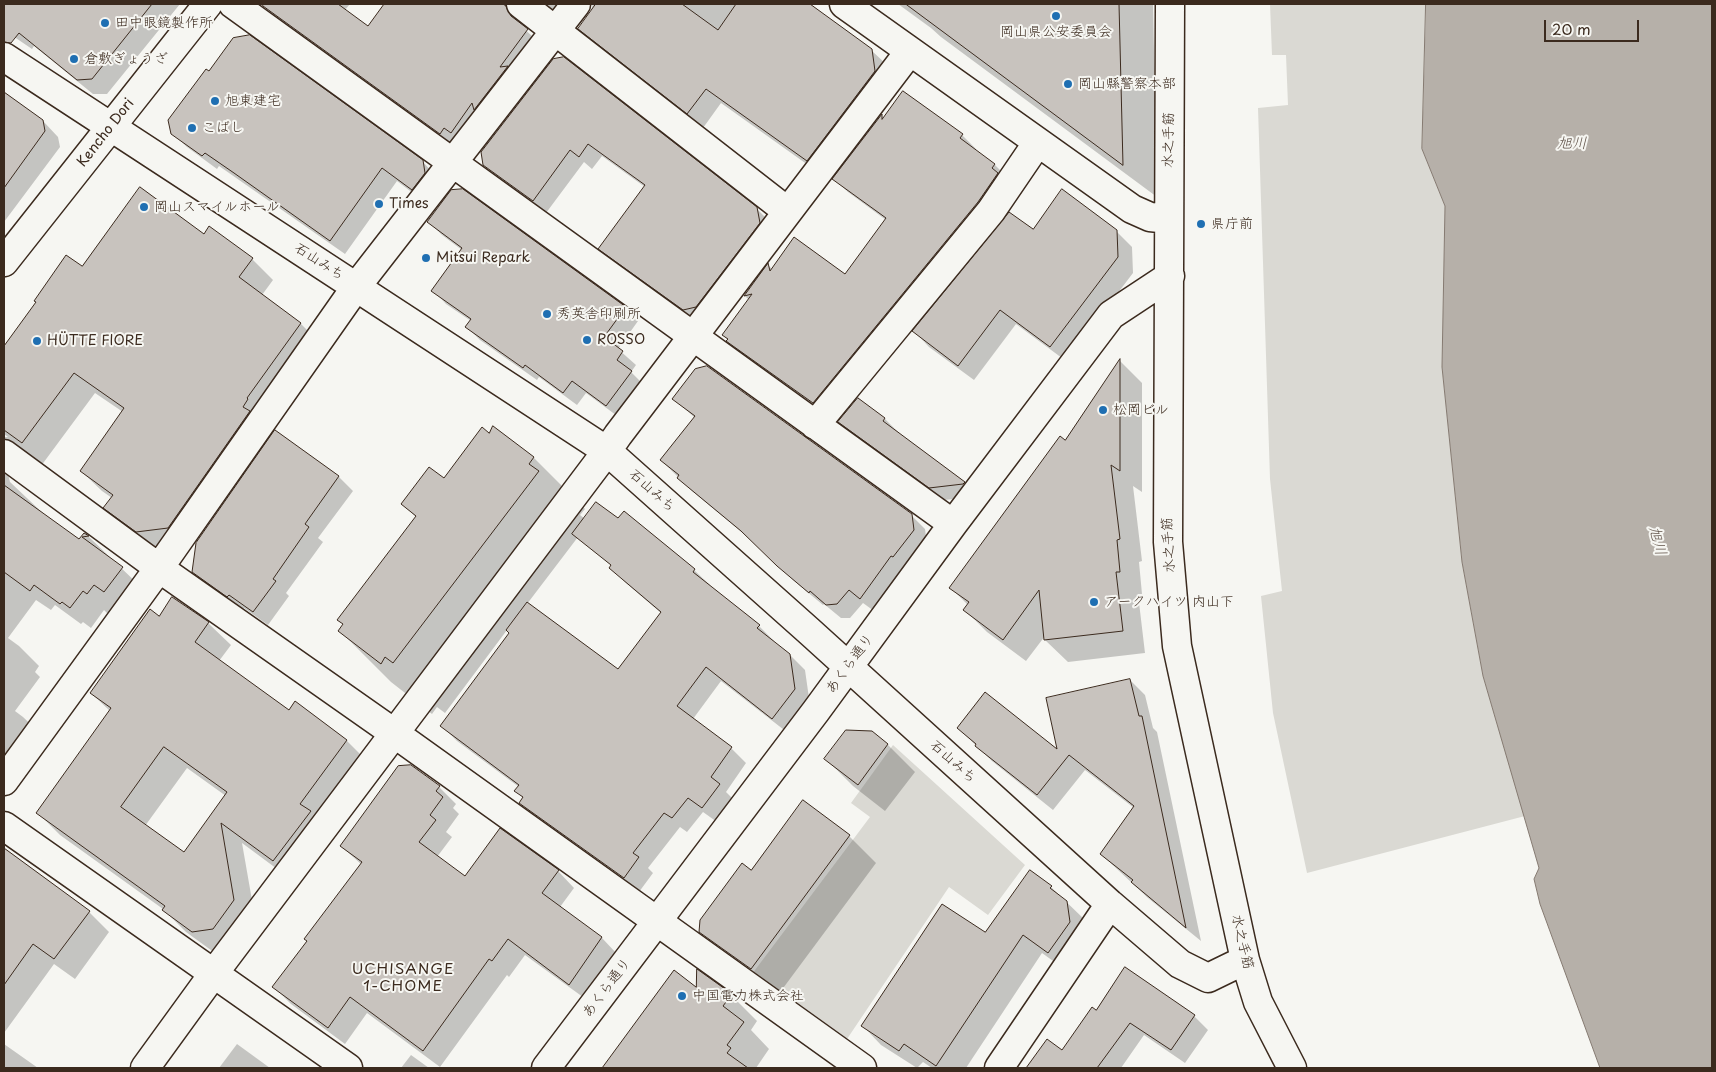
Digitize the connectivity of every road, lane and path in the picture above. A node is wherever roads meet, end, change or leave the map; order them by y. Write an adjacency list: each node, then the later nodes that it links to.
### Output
1 (208, 4): 10 (street, Kencho Dori)
2 (233, 4): 12 (street)
3 (521, 4): 7 (street)
4 (576, 4): 7 (street)
5 (844, 4): 8 (street)
6 (1170, 4): 14 (street, 水之手筋)
7 (556, 30): 12 (street); 13 (street)
8 (910, 51): 11 (street); 13 (street)
9 (4, 57): 10 (street, 石山みち)
10 (110, 127): 15 (street, Kencho Dori); 17 (street, 石山みち)
11 (1038, 142): 14 (street); 19 (street)
12 (453, 162): 17 (street); 18 (street)
13 (787, 211): 18 (street)
14 (1169, 219): 16 (street, 水之手筋)
15 (4, 262)
16 (1170, 276): 22 (street, あくら通り); 30 (street, 水之手筋)
17 (356, 286): 20 (street, 石山みち); 23 (street)
18 (692, 335): 19 (street); 20 (street)
19 (815, 425): 22 (street)
20 (607, 451): 24 (street, 石山みち); 25 (street)
21 (4, 454): 23 (street)
22 (953, 524): 24 (street, あくら通り)
23 (159, 568): 25 (street); 26 (street)
24 (848, 666): 28 (street, 石山みち); 29 (street, あくら通り)
25 (394, 734): 29 (street); 31 (street)
26 (4, 781)
27 (4, 826): 31 (street)
28 (1110, 904): 30 (street, 石山みち); 36 (street)
29 (658, 922): 34 (street, あくら通り); 35 (street)
30 (1245, 960): 37 (street, 水之手筋)
31 (214, 973): 32 (street); 33 (street)
32 (145, 1068)
33 (348, 1068)
34 (546, 1068)
35 (862, 1068)
36 (999, 1068)
37 (1292, 1068)

